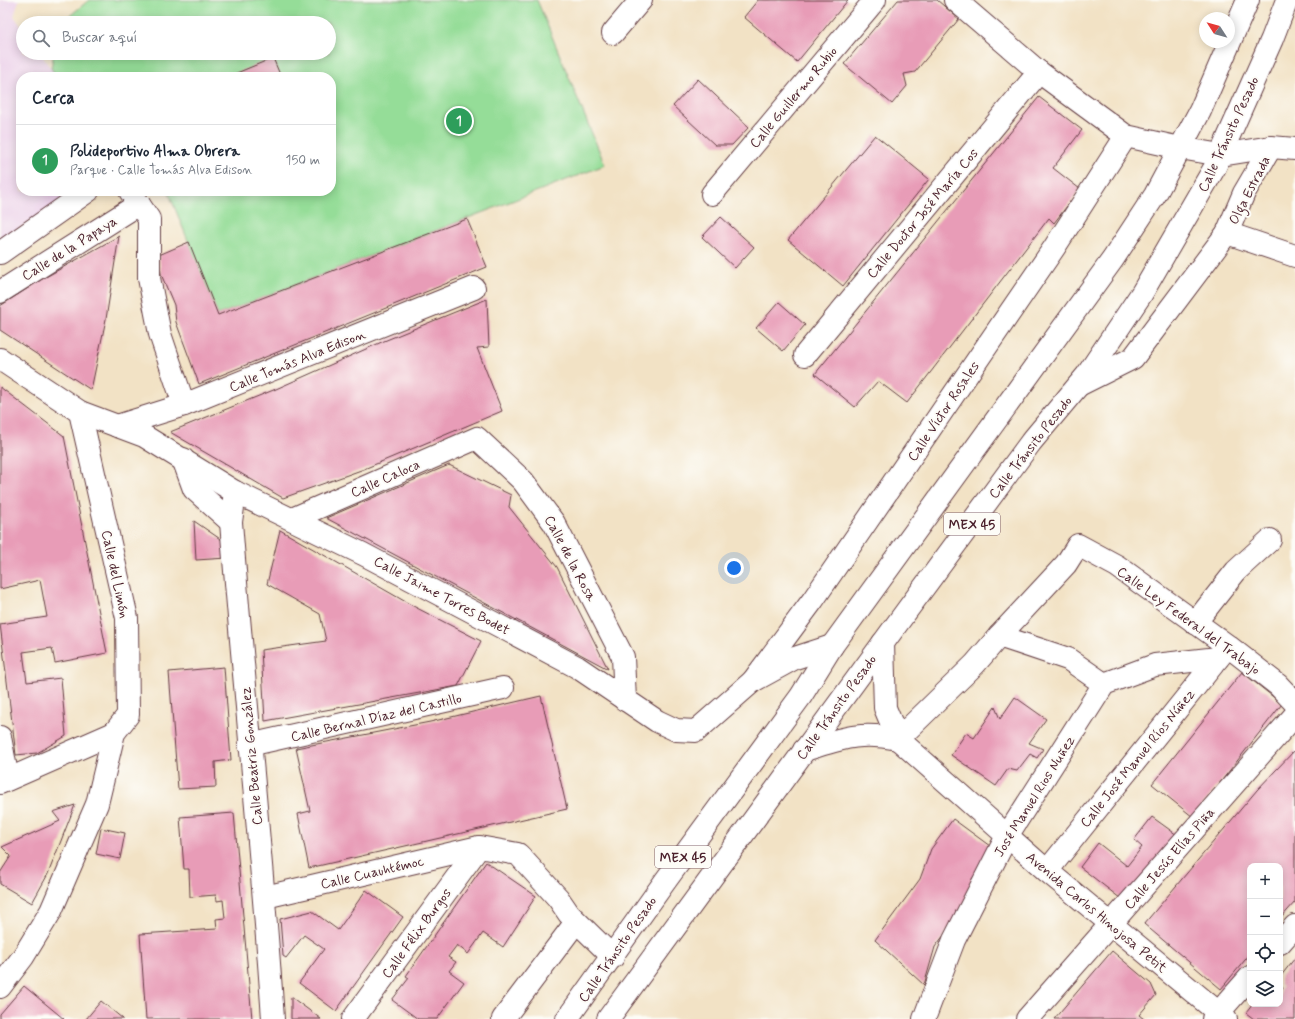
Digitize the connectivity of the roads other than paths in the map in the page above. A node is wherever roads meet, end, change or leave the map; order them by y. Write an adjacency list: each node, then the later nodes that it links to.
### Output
1 (641, 0): 6 (street)
2 (875, 0): 13 (street, Calle Guillermo Rubio)
3 (955, 0): 7 (street)
4 (1248, 0): 10 (street, Calle Tránsito Pesado / MEX 45)
5 (1287, 0): 12 (street, Calle Tránsito Pesado / MEX 45)
6 (613, 33)
7 (1039, 72): 8 (street); 21 (street, Calle Doctor José María Cos)
8 (1126, 136): 10 (street); 38 (street, Calle Víctor Rosales)
9 (1271, 147): 11 (street, Olga Estrada); 12 (street); 16 (street, Olga Estrada)
10 (1180, 148): 12 (street); 36 (street, Calle Tránsito Pesado / MEX 45)
11 (1295, 150)
12 (1221, 155): 23 (street, Calle Tránsito Pesado / MEX 45)
13 (712, 194)
14 (81, 196): 17 (street)
15 (134, 198): 20 (street, Calle de la Papaya); 24 (street)
16 (1226, 233): 18 (street); 23 (street, Olga Estrada)
17 (0, 253)
18 (1295, 256)
19 (474, 288): 24 (street, Calle Tomás Alva Edison)
20 (0, 292)
21 (804, 355)
22 (0, 359): 25 (street, Calle Jaime Torres Bodet)
23 (1079, 385): 35 (street, Calle Tránsito Pesado / MEX 45)
24 (184, 405): 26 (street, Calle Tomás Alva Edison)
25 (80, 412): 26 (street, Calle Jaime Torres Bodet); 44 (street, Calle del Limón)
26 (118, 426): 28 (street, Calle Jaime Torres Bodet)
27 (478, 438): 30 (street, Calle Caloca); 41 (street, Calle de la Rosa)
28 (183, 459): 29 (street, Calle Jaime Torres Bodet); 31 (street)
29 (235, 492): 30 (street, Calle Jaime Torres Bodet); 31 (street, Calle Beatriz González)
30 (292, 519): 41 (street, Calle Jaime Torres Bodet)
31 (230, 522): 47 (street, Calle Beatriz González)
32 (1270, 540): 33 (street)
33 (1195, 623): 34 (street, Calle Ley Federal del Trabajo); 37 (street, Calle Ley Federal del Trabajo)
34 (999, 636): 39 (street); 46 (street)
35 (883, 643): 46 (street); 48 (street, Calle Tránsito Pesado / MEX 45)
36 (832, 646): 38 (street); 58 (street, Calle Tránsito Pesado / MEX 45)
37 (1223, 652): 39 (street); 42 (street, Calle Ley Federal del Trabajo); 52 (street, Calle José Manuel Ríos Núñez)
38 (753, 681): 41 (street, Calle Jaime Torres Bodet)
39 (1104, 684): 50 (street, José Manuel Rios Nuñez)
40 (503, 688): 47 (street, Calle Bernal Díaz del Castillo)
41 (625, 700)
42 (1295, 702)
43 (1295, 715): 55 (street, Calle Jesús Elías Piña)
44 (114, 733): 49 (street); 60 (street)
45 (0, 737): 49 (street)
46 (898, 739): 48 (street); 50 (street, Avenida Carlos Hinojosa Petit)
47 (249, 745): 53 (street, Calle Beatriz González)
48 (804, 750): 66 (street, Calle Tránsito Pesado / MEX 45)
49 (4, 781)
50 (1007, 836): 52 (street, Avenida Carlos Hinojosa Petit); 67 (street, José Manuel Rios Nuñez)
51 (479, 847): 53 (street, Calle Cuauhtémoc); 54 (street); 63 (street, Calle Félix Burgos)
52 (1047, 871): 55 (street, Avenida Carlos Hinojosa Petit)
53 (264, 897): 62 (street, Calle Beatriz González)
54 (576, 922): 58 (street); 64 (street)
55 (1112, 924): 61 (street, Avenida Carlos Hinojosa Petit); 68 (street, Calle Jesús Elías Piña)
56 (1295, 926): 57 (street)
57 (1283, 940)
58 (613, 957): 65 (street, Calle Tránsito Pesado / MEX 45)
59 (1247, 981): 61 (street)
60 (0, 987)
61 (1219, 1017)
62 (273, 1019)
63 (353, 1019)
64 (503, 1019)
65 (567, 1019)
66 (608, 1019)
67 (924, 1019)
68 (1027, 1019)

